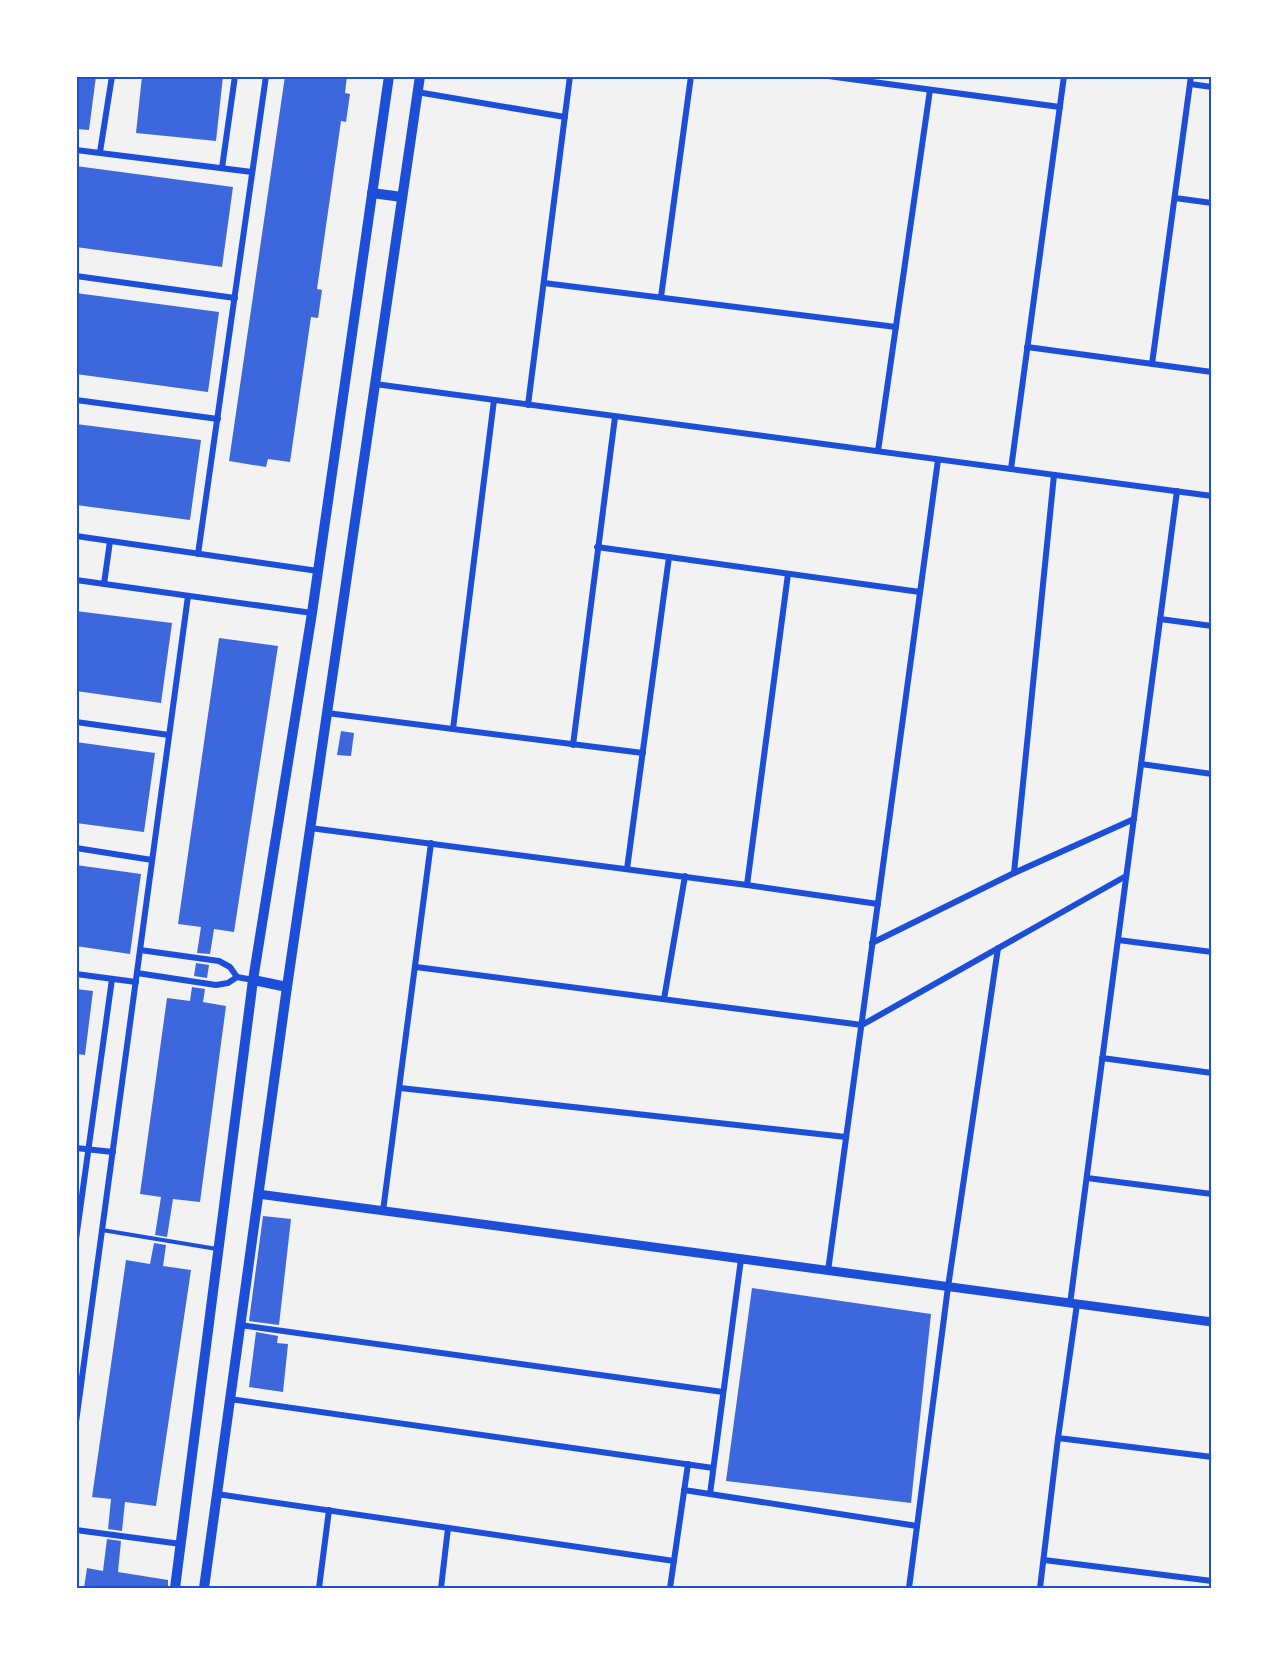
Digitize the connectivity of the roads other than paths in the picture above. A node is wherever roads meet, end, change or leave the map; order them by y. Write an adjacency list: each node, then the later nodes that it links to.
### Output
1 (112, 76): 18 (street)
2 (235, 76): 19 (street)
3 (266, 76): 20 (street)
4 (389, 76): 21 (main road)
5 (420, 76): 14 (main road)
6 (570, 76): 16 (street)
7 (691, 76): 27 (street)
8 (828, 76): 13 (street)
9 (1064, 76): 15 (street)
10 (1191, 76): 11 (street)
11 (1190, 84): 12 (street); 23 (street)
12 (1212, 87)
13 (930, 90): 15 (street); 29 (street)
14 (417, 92): 16 (street); 22 (main road)
15 (1060, 107): 30 (street)
16 (565, 117): 26 (street)
17 (76, 150): 18 (street)
18 (100, 152): 19 (street)
19 (222, 168): 20 (street)
20 (252, 172): 28 (street)
21 (372, 193): 22 (main road); 50 (main road)
22 (402, 197): 33 (main road)
23 (1175, 198): 24 (street); 31 (street)
24 (1212, 203)
25 (76, 276): 28 (street)
26 (544, 283): 27 (street); 36 (street)
27 (661, 297): 29 (street)
28 (235, 298): 38 (street)
29 (896, 327): 39 (street)
30 (1027, 347): 31 (street); 41 (street)
31 (1152, 364): 32 (street)
32 (1212, 372)
33 (375, 384): 35 (street); 59 (main road)
34 (76, 400): 38 (street)
35 (494, 400): 36 (street); 61 (street)
36 (528, 405): 37 (street)
37 (615, 417): 39 (street); 47 (street)
38 (218, 419): 48 (street)
39 (878, 452): 40 (street)
40 (938, 459): 41 (street); 54 (street)
41 (1011, 469): 42 (street)
42 (1054, 475): 43 (street); 73 (street)
43 (1177, 491): 44 (street); 57 (street)
44 (1212, 496)
45 (76, 536): 46 (street)
46 (110, 541): 48 (street); 53 (street)
47 (597, 547): 49 (street); 63 (street)
48 (198, 554): 50 (street)
49 (669, 557): 51 (street); 64 (street)
50 (318, 571): 56 (main road)
51 (788, 574): 54 (street); 76 (street)
52 (76, 580): 53 (street)
53 (104, 584): 55 (street)
54 (920, 592): 77 (street)
55 (189, 596): 56 (street); 62 (street)
56 (312, 614): 88 (main road)
57 (1160, 619): 58 (street); 65 (street)
58 (1212, 626)
59 (327, 713): 61 (street); 68 (main road)
60 (76, 722): 62 (street)
61 (453, 729): 63 (street)
62 (169, 735): 71 (street)
63 (573, 745): 64 (street)
64 (643, 753): 72 (street)
65 (1141, 764): 66 (street); 67 (street)
66 (1212, 774)
67 (1134, 819): 73 (street); 75 (street)
68 (310, 828): 69 (street); 90 (main road)
69 (431, 843): 72 (street); 83 (street)
70 (76, 848): 71 (street)
71 (152, 860): 81 (street)
72 (627, 869): 74 (street)
73 (1014, 873): 79 (street)
74 (685, 876): 76 (street); 91 (street)
75 (1126, 876): 78 (street); 80 (street)
76 (747, 885): 77 (street)
77 (878, 904): 79 (street)
78 (1118, 940): 82 (street); 93 (street)
79 (872, 944): 92 (street)
80 (998, 948): 92 (street); 109 (street)
81 (140, 951): 84 (street); 86 (street)
82 (1212, 952)
83 (416, 967): 91 (street); 95 (street)
84 (137, 973): 86 (street); 89 (street)
85 (76, 974): 87 (street)
86 (237, 977): 88 (street)
87 (112, 979): 89 (street); 98 (street)
88 (253, 980): 90 (main road); 106 (main road)
89 (136, 982): 99 (street)
90 (287, 987): 101 (main road)
91 (664, 999): 92 (street)
92 (861, 1025): 96 (street)
93 (1102, 1058): 94 (street); 100 (street)
94 (1212, 1073)
95 (400, 1088): 96 (street); 103 (street)
96 (846, 1137): 108 (street)
97 (76, 1148): 98 (street)
98 (90, 1150): 99 (street); 105 (street)
99 (113, 1152): 104 (street)
100 (1087, 1178): 102 (street); 110 (street)
101 (258, 1194): 103 (street); 112 (main road)
102 (1212, 1194)
103 (383, 1211): 107 (street)
104 (102, 1230): 106 (lane); 113 (street)
105 (76, 1239)
106 (219, 1250): 128 (main road)
107 (741, 1259): 108 (street); 114 (street)
108 (828, 1271): 109 (street)
109 (948, 1287): 110 (street); 125 (street)
110 (1074, 1304): 111 (street); 117 (street)
111 (1212, 1322)
112 (240, 1325): 114 (street); 115 (main road)
113 (78, 1392): 116 (street)
114 (723, 1392): 120 (street)
115 (230, 1398): 119 (street); 122 (main road)
116 (76, 1422)
117 (1058, 1438): 118 (street); 129 (street)
118 (1212, 1457)
119 (688, 1464): 120 (street); 121 (street)
120 (713, 1468): 123 (street)
121 (684, 1490): 123 (street); 130 (street)
122 (217, 1494): 124 (street); 133 (main road)
123 (710, 1494): 125 (street)
124 (329, 1510): 126 (street); 134 (street)
125 (917, 1526): 137 (street)
126 (448, 1528): 130 (street); 135 (street)
127 (76, 1530): 128 (street)
128 (181, 1544): 132 (main road)
129 (1044, 1560): 131 (street); 138 (street)
130 (674, 1561): 136 (street)
131 (1212, 1581)
132 (175, 1588)
133 (204, 1588)
134 (319, 1588)
135 (441, 1588)
136 (670, 1588)
137 (909, 1588)
138 (1040, 1588)

